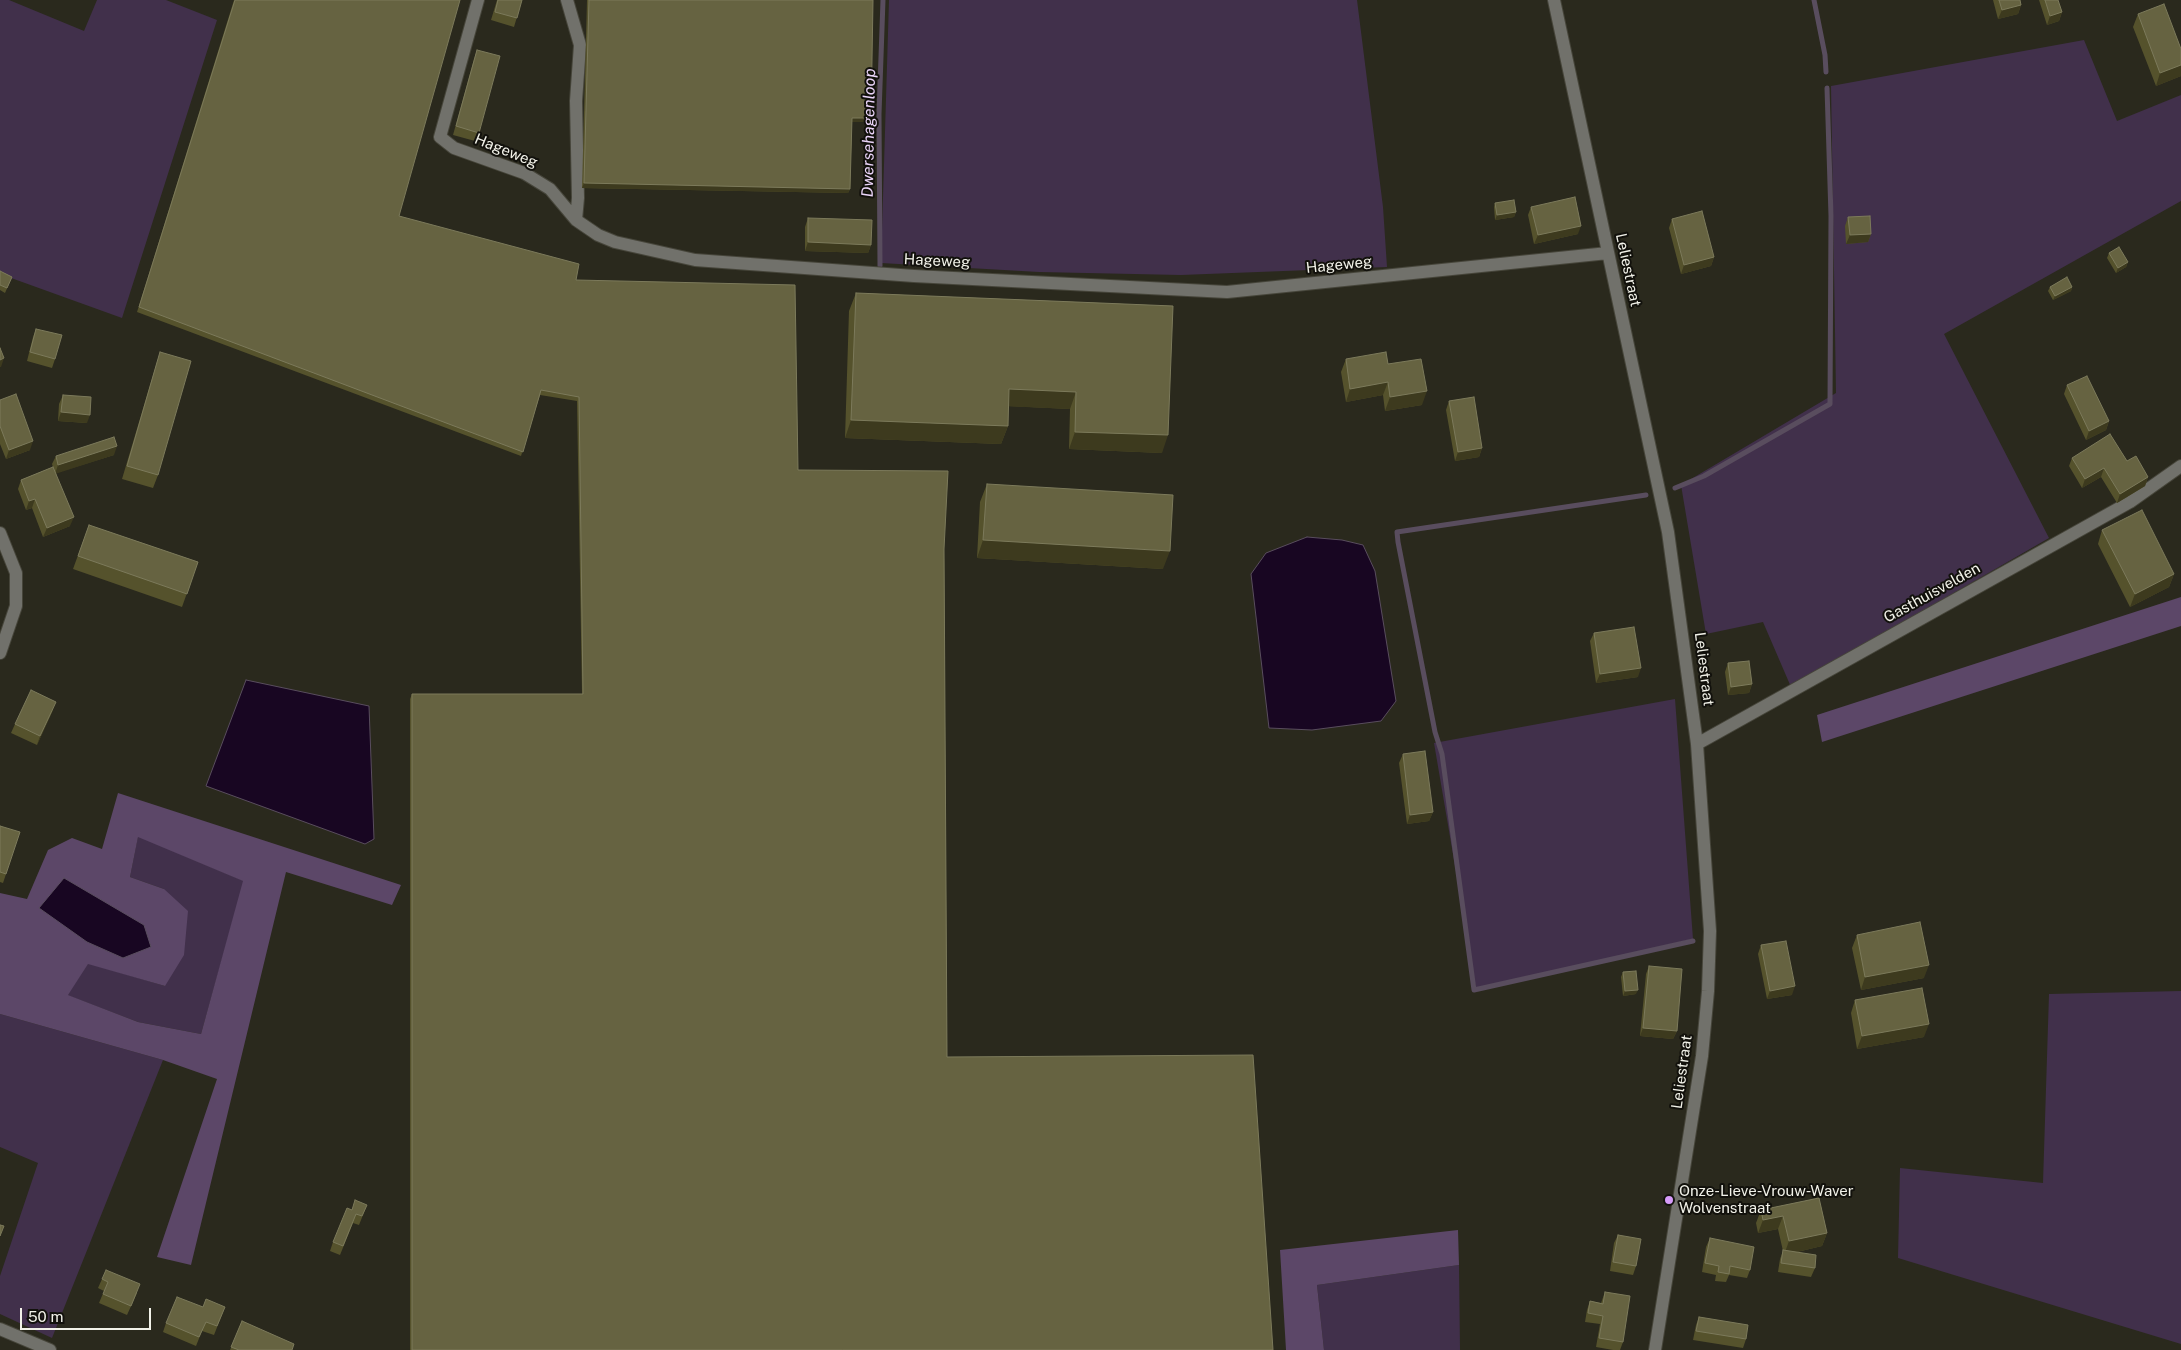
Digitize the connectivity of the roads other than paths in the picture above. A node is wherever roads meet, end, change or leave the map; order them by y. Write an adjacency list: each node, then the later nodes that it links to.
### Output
1 (478, 0): 4 (street, Hageweg)
2 (567, 0): 4 (street)
3 (1554, 0): 5 (street, Leliestraat)
4 (576, 220): 5 (street, Hageweg)
5 (1608, 253): 9 (street, Leliestraat)
6 (2181, 466): 9 (street, Gasthuisvelden)
7 (0, 533): 8 (street)
8 (0, 653)
9 (1697, 744): 12 (street, Leliestraat)
10 (0, 1329): 11 (street)
11 (50, 1350)
12 (1655, 1350)

